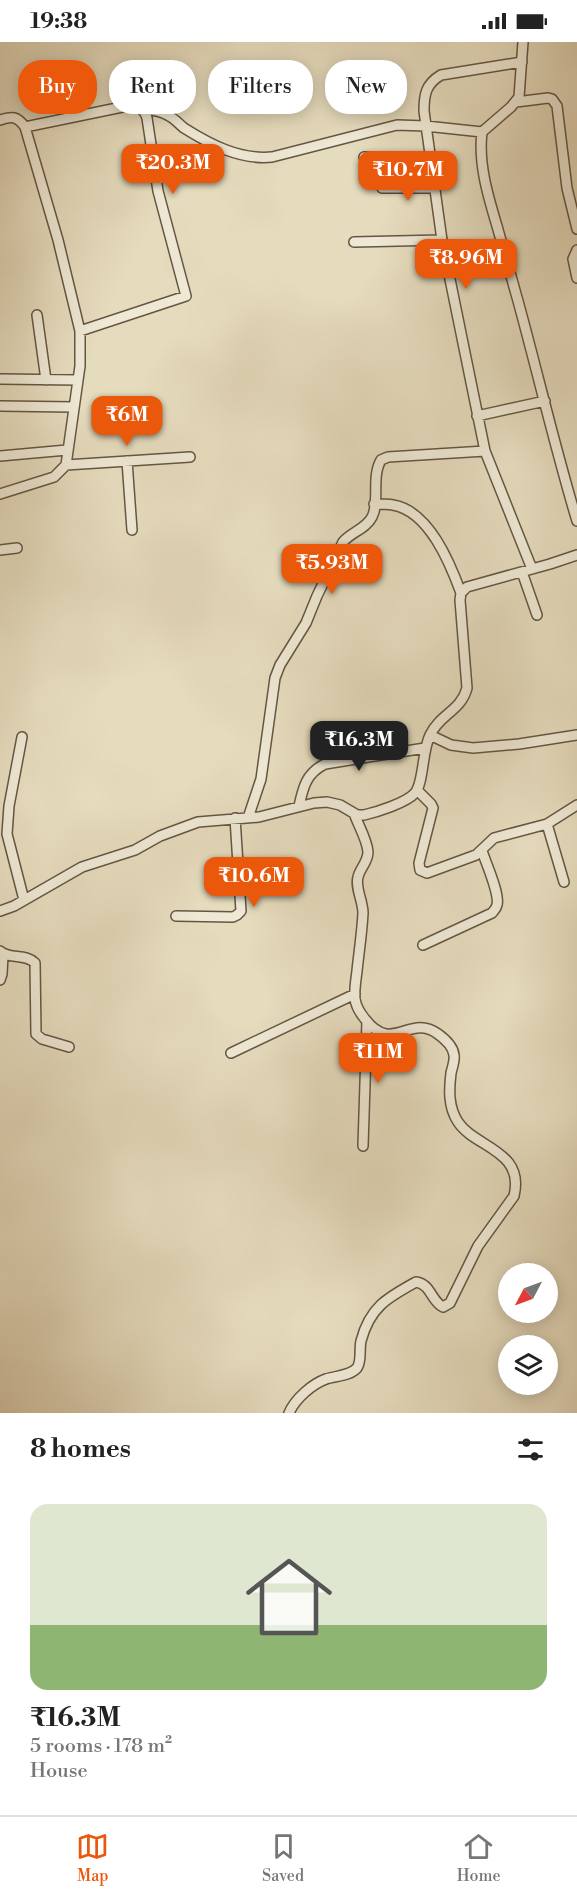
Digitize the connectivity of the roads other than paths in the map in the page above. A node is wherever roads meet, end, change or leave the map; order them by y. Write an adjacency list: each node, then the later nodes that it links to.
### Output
1 (523, 42): 2 (street)
2 (522, 62): 3 (street); 8 (street)
3 (516, 102): 10 (street); 15 (street)
4 (109, 110): 9 (street)
5 (145, 114): 21 (street)
6 (165, 114): 8 (street)
7 (0, 120): 9 (street)
8 (426, 126): 10 (street); 12 (street)
9 (24, 127): 21 (street)
10 (482, 132): 25 (street)
11 (364, 157): 12 (street)
12 (431, 159): 14 (street)
13 (382, 188): 14 (street)
14 (435, 188): 16 (street)
15 (577, 229)
16 (442, 240): 17 (street); 28 (street)
17 (354, 242)
18 (577, 250): 19 (street)
19 (577, 278)
20 (37, 315): 23 (street)
21 (80, 331): 24 (street)
22 (0, 379): 23 (street)
23 (46, 380): 24 (street)
24 (78, 380): 27 (street)
25 (545, 401): 28 (street); 37 (street)
26 (0, 406): 27 (street)
27 (74, 407): 29 (street)
28 (477, 416): 30 (street)
29 (67, 450): 31 (street); 34 (street)
30 (485, 451): 36 (street); 42 (street)
31 (0, 456)
32 (190, 457): 33 (street)
33 (127, 461): 34 (street); 38 (street)
34 (66, 465): 35 (street)
35 (0, 494)
36 (374, 504): 44 (street); 55 (street)
37 (577, 521)
38 (132, 530)
39 (17, 548): 40 (street)
40 (0, 550)
41 (577, 555): 42 (street)
42 (532, 569): 43 (street)
43 (522, 572): 44 (street); 45 (street)
44 (462, 593): 46 (street)
45 (537, 615)
46 (430, 735): 47 (street); 49 (street)
47 (577, 735)
48 (22, 737): 59 (street)
49 (425, 748): 50 (street); 52 (street)
50 (417, 790): 53 (street); 57 (street)
51 (577, 805): 56 (street)
52 (300, 807): 53 (street); 55 (street)
53 (354, 813): 65 (street)
54 (235, 818): 55 (street); 59 (street); 61 (street)
55 (248, 818)
56 (547, 824): 57 (street); 58 (street)
57 (482, 852): 62 (street)
58 (564, 882)
59 (24, 900): 60 (street)
60 (0, 911)
61 (176, 916)
62 (423, 945)
63 (2, 953): 64 (street); 67 (street)
64 (0, 980)
65 (355, 994): 66 (street); 68 (street)
66 (367, 1021): 69 (street); 70 (street)
67 (69, 1047)
68 (231, 1053)
69 (363, 1146)
70 (289, 1413)

